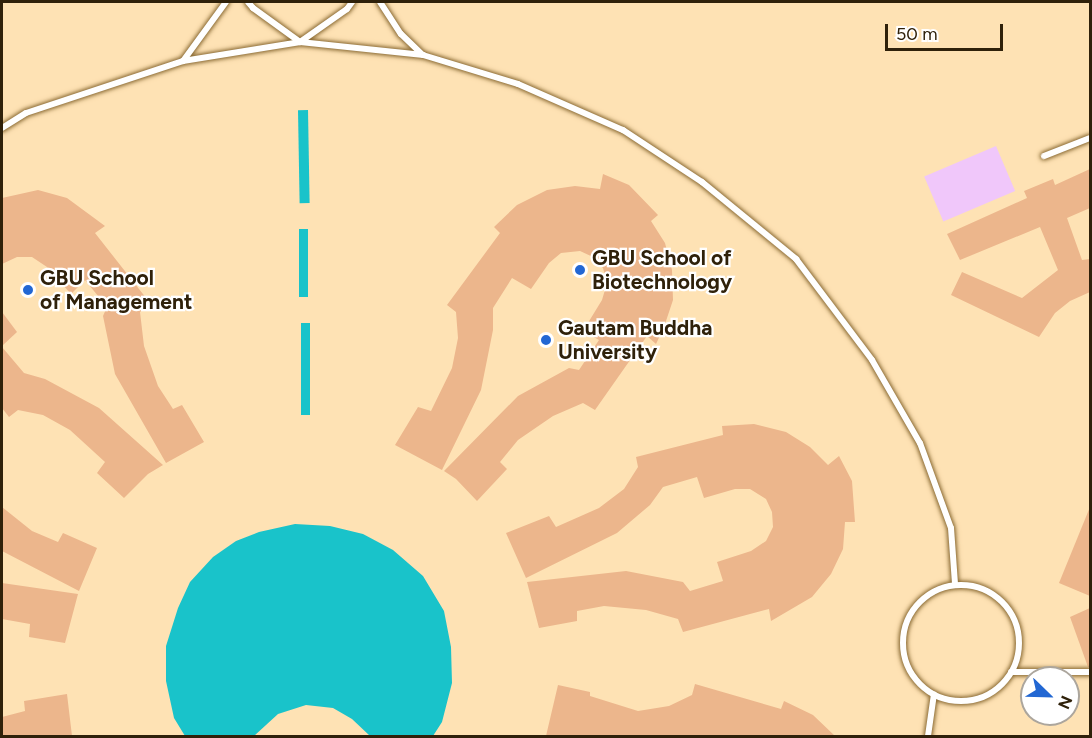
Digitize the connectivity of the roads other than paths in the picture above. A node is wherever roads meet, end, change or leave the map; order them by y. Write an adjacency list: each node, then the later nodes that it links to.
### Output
1 (226, 2): 7 (lane)
2 (248, 2): 5 (lane)
3 (352, 2): 5 (lane)
4 (380, 2): 6 (lane)
5 (300, 42): 6 (lane); 7 (lane)
6 (423, 55): 11 (lane)
7 (183, 61): 8 (lane)
8 (3, 125)
9 (1090, 138): 10 (lane)
10 (1044, 156)
11 (955, 585): 12 (lane); 14 (lane)
12 (1011, 672): 13 (lane); 14 (lane)
13 (1090, 672)
14 (934, 693): 15 (lane)
15 (928, 736)

